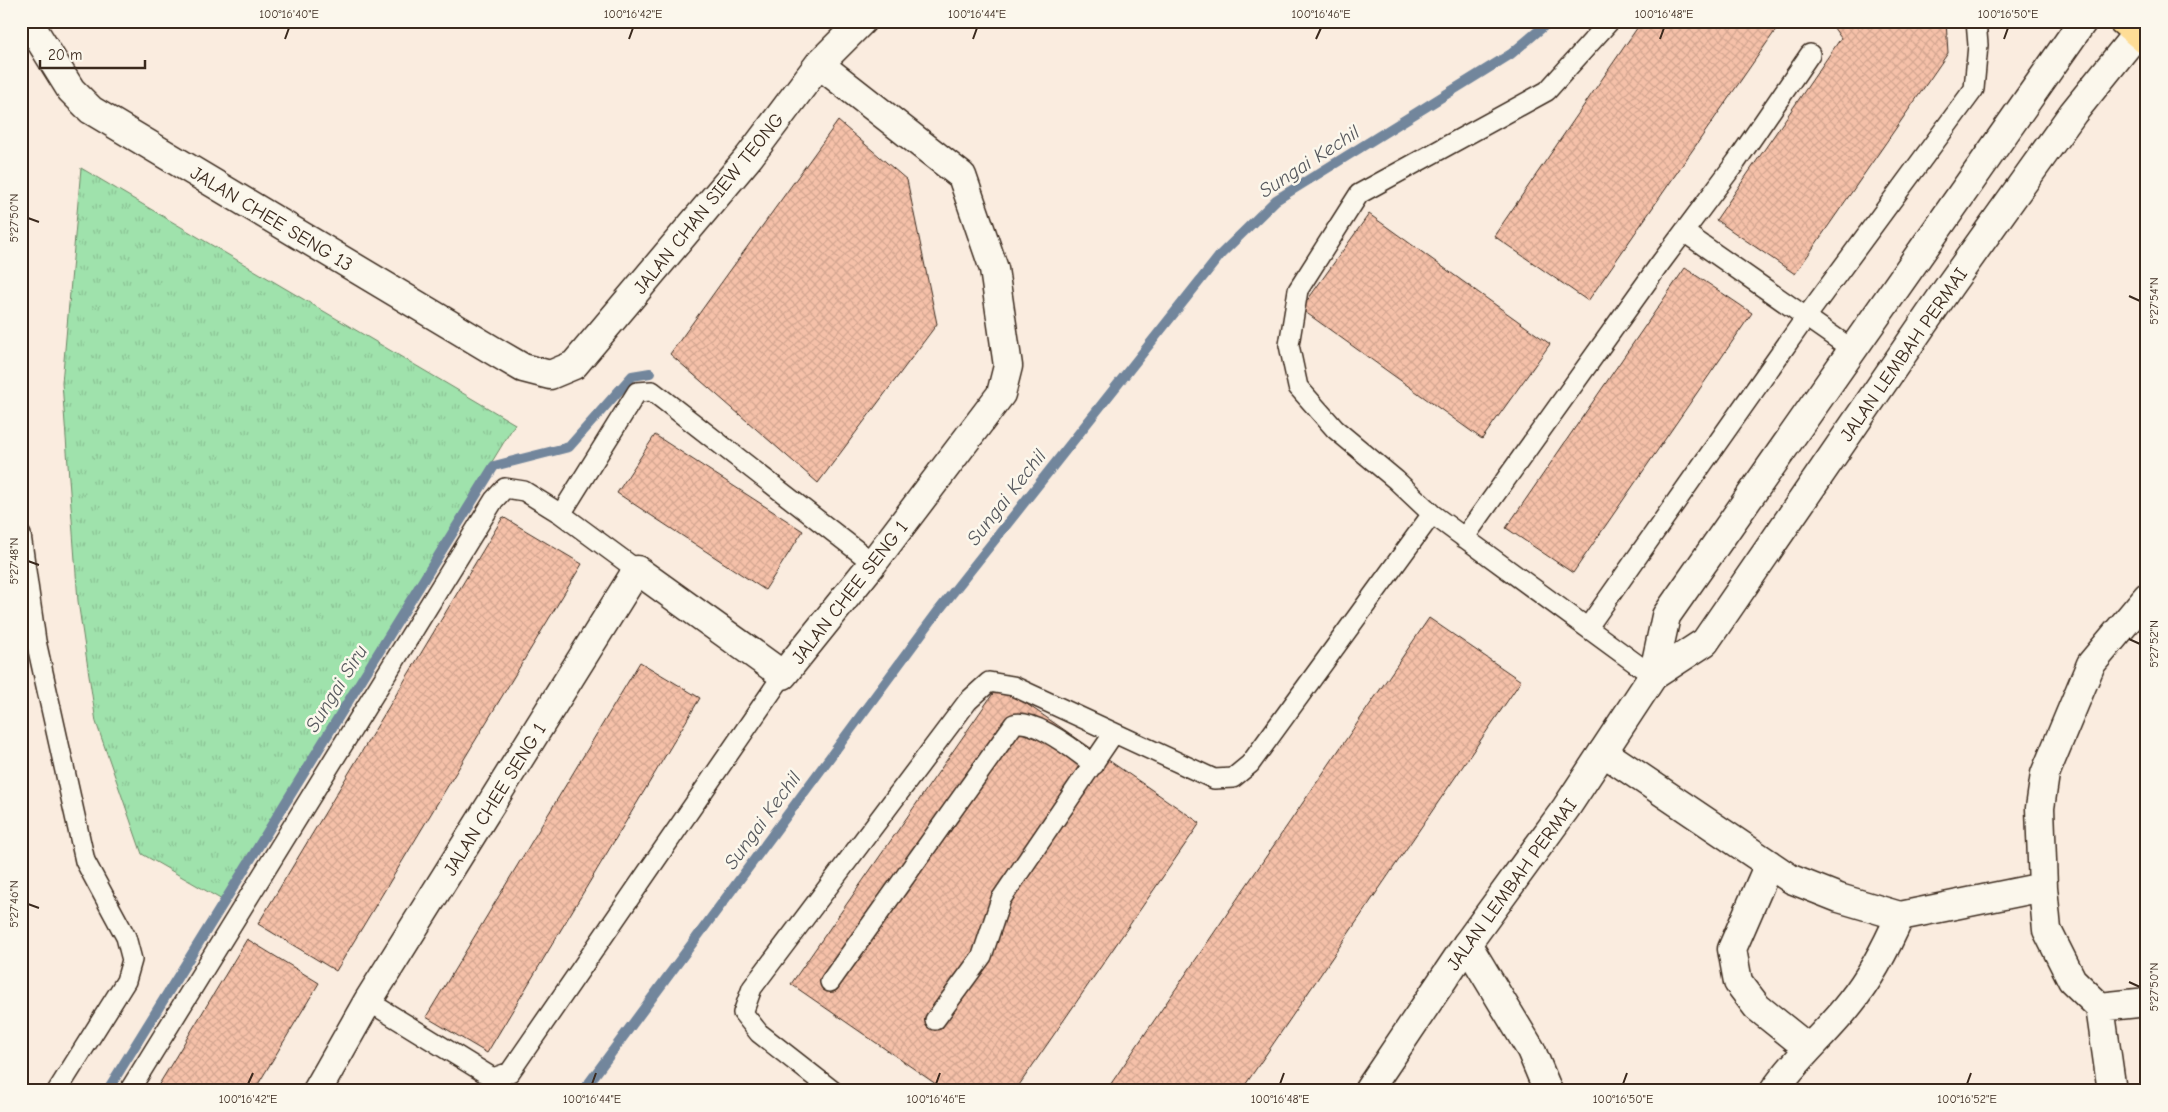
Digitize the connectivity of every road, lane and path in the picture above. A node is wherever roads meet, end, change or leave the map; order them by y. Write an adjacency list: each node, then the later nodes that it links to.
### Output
1 (28, 21): 12 (street, JALAN CHEE SENG 13)
2 (862, 21): 8 (street, JALAN CHAN SIEW TEONG)
3 (1610, 21): 14 (lane)
4 (1976, 21): 10 (lane)
5 (2084, 21): 11 (street, JALAN LEMBAH PERMAI)
6 (2138, 29): 22 (street, JALAN LEMBAH PERMAI)
7 (1810, 54): 9 (lane)
8 (819, 64): 12 (street, JALAN CHAN SIEW TEONG); 17 (street, JALAN CHEE SENG 1)
9 (1684, 232): 10 (lane); 16 (lane)
10 (1806, 317): 11 (lane); 20 (lane)
11 (1853, 350): 22 (street, JALAN LEMBAH PERMAI)
12 (550, 375)
13 (561, 514): 17 (lane); 18 (lane); 38 (lane)
14 (1432, 514): 16 (lane); 23 (lane)
15 (21, 535): 37 (lane)
16 (1464, 538): 20 (lane)
17 (873, 563): 21 (street, JALAN CHEE SENG 1)
18 (636, 570): 21 (street, JALAN CHEE SENG 1); 31 (street, JALAN CHEE SENG 1)
19 (2147, 597): 27 (street)
20 (1588, 627): 22 (lane)
21 (783, 674): 31 (lane)
22 (1653, 676): 24 (street, JALAN LEMBAH PERMAI)
23 (1114, 733): 25 (lane); 40 (lane)
24 (1603, 752): 26 (street); 29 (street, JALAN LEMBAH PERMAI)
25 (1094, 765): 30 (lane); 34 (lane)
26 (1769, 864): 28 (street); 35 (street)
27 (2043, 887): 28 (street); 33 (street)
28 (1900, 916): 35 (street)
29 (1467, 944): 41 (street, JALAN LEMBAH PERMAI); 42 (street)
30 (830, 982)
31 (368, 1001): 39 (street, JALAN CHEE SENG 1)
32 (2147, 1002): 33 (street)
33 (2100, 1007): 36 (street)
34 (935, 1020)
35 (1808, 1048): 43 (street)
36 (2113, 1090)
37 (57, 1091)
38 (129, 1091)
39 (317, 1091)
40 (833, 1091)
41 (1368, 1091)
42 (1548, 1091)
43 (1774, 1091)

